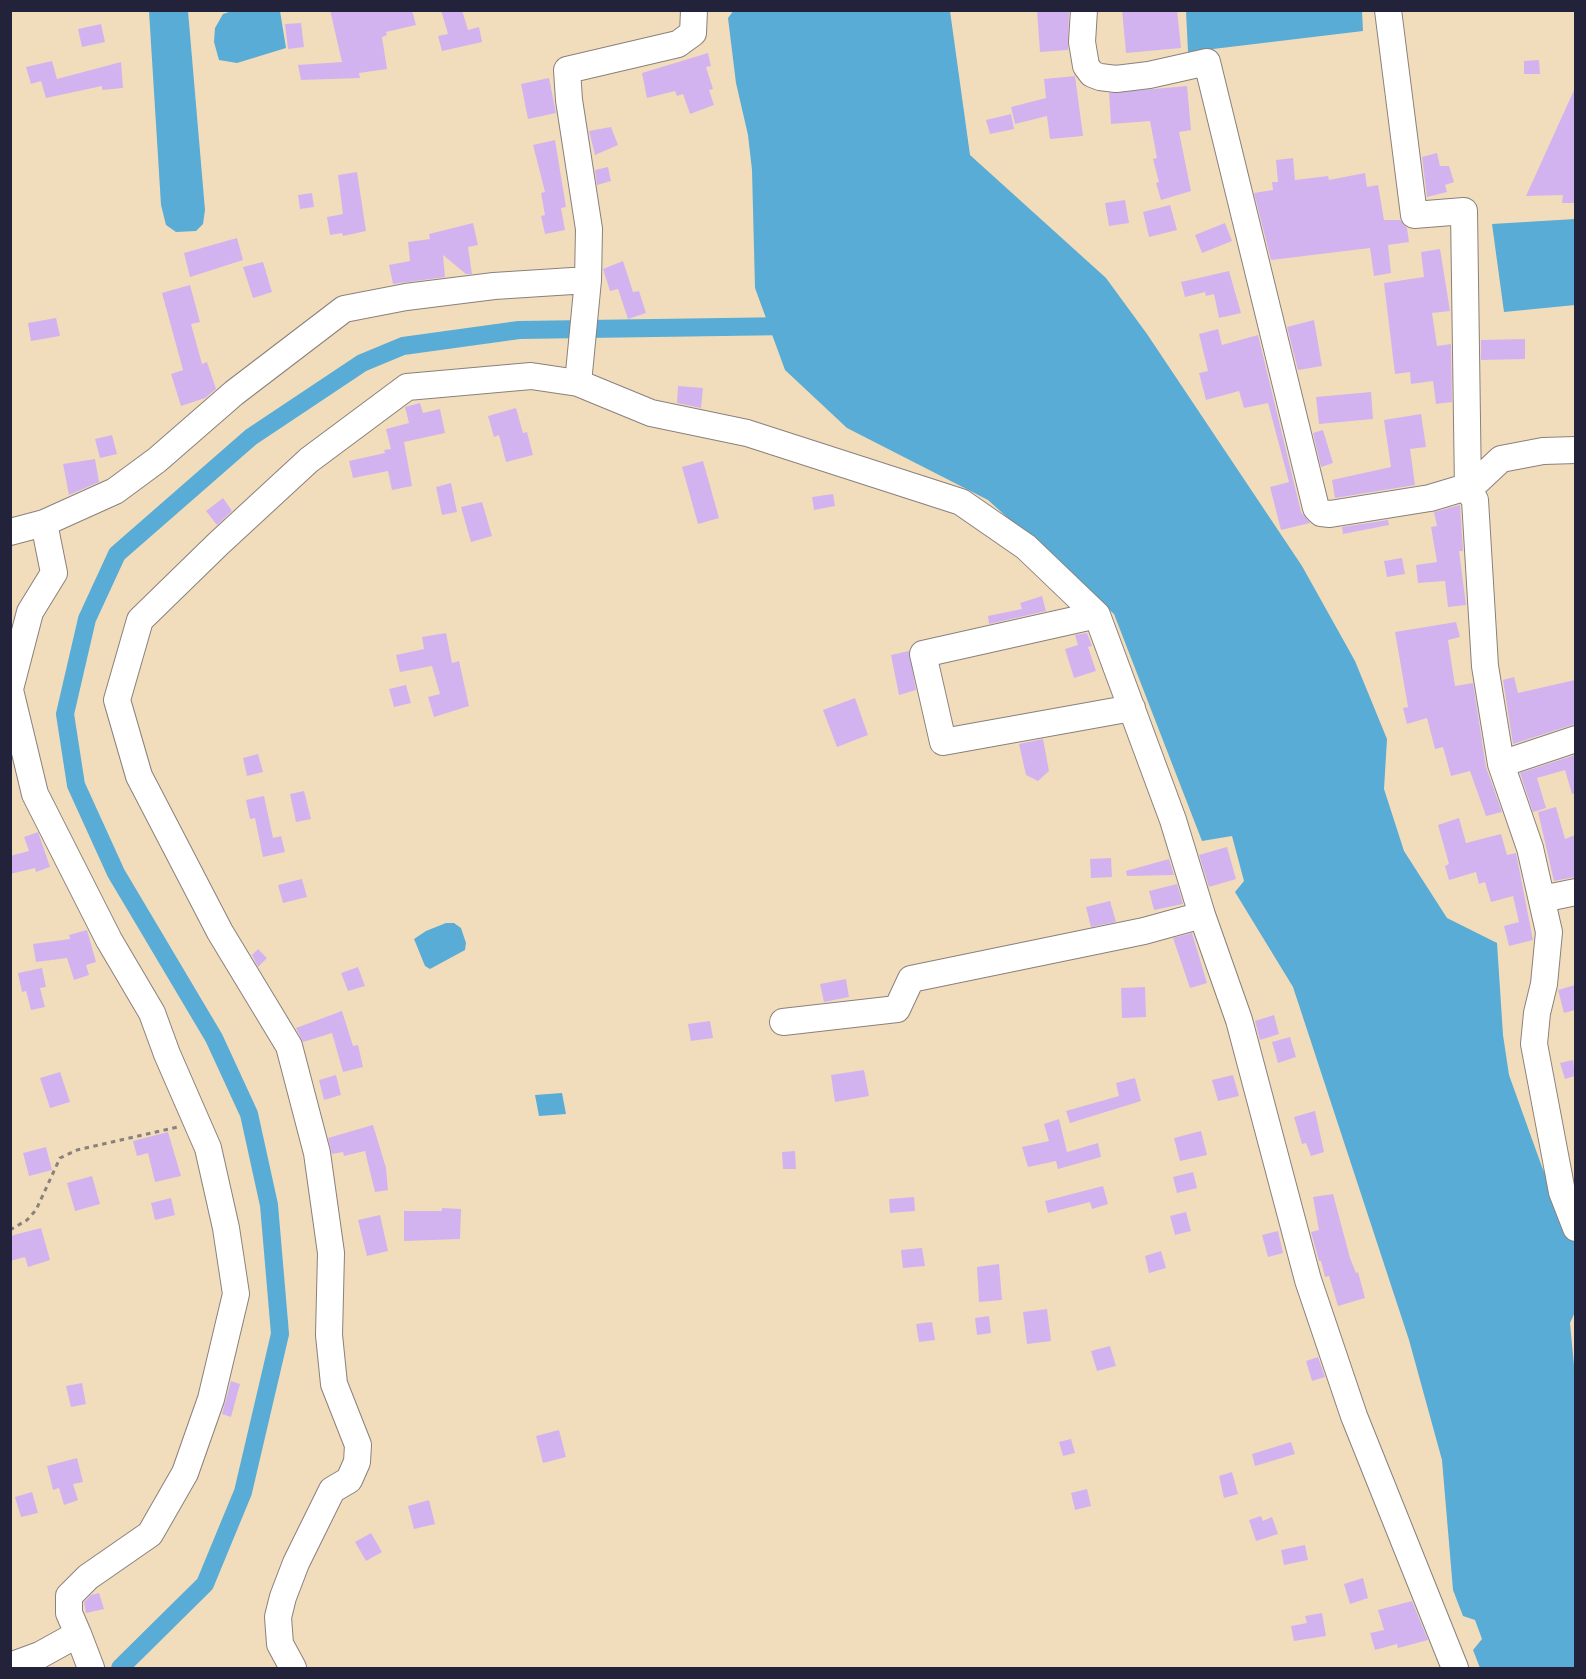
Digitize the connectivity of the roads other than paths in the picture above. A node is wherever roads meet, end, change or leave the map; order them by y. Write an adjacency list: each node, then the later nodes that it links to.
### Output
1 (694, 10): 4 (street)
2 (1084, 10): 7 (street)
3 (1388, 10): 7 (street)
4 (588, 280): 5 (street); 8 (street)
5 (578, 383): 10 (street); 23 (street)
6 (1575, 450): 7 (street)
7 (1468, 490): 14 (street)
8 (44, 523): 9 (street); 11 (street)
9 (10, 532)
10 (1097, 615): 12 (street); 12 (street)
11 (10, 690): 20 (street)
12 (1132, 708): 17 (street)
13 (1575, 739): 14 (street)
14 (1501, 764): 16 (street)
15 (1575, 892): 16 (street)
16 (1542, 899): 19 (street)
17 (1202, 915): 18 (street); 24 (street)
18 (783, 1022)
19 (1575, 1228)
20 (78, 1634): 21 (street); 22 (street)
21 (10, 1666)
22 (91, 1668)
23 (293, 1668)
24 (1455, 1668)

